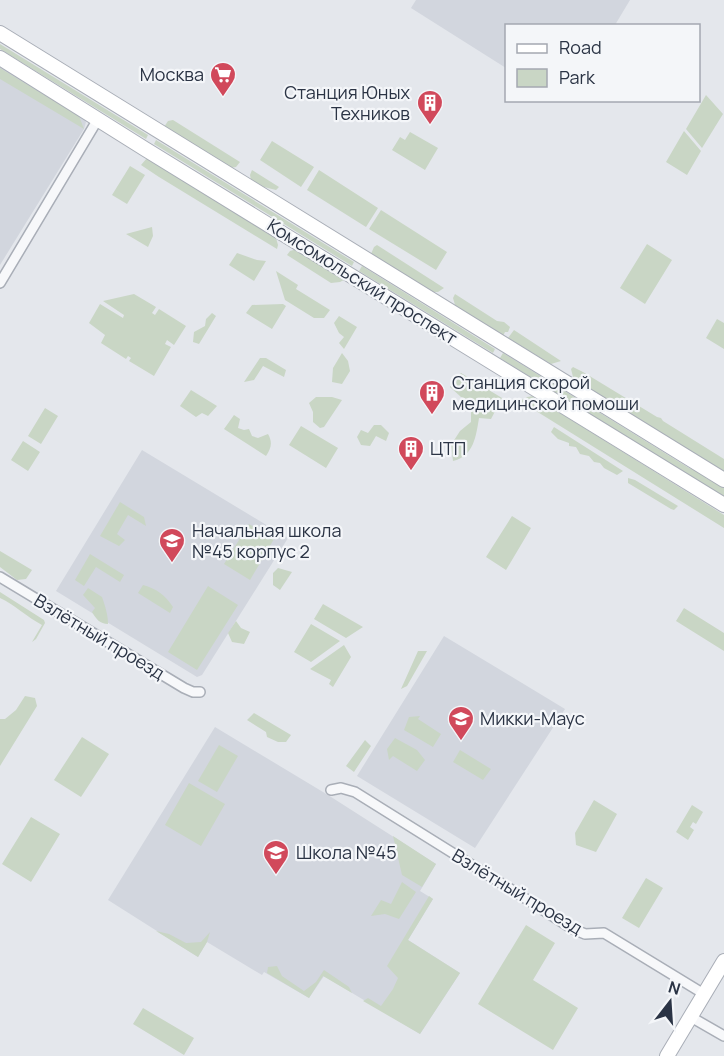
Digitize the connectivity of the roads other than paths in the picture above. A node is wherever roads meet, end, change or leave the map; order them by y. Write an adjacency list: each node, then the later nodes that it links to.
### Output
1 (0, 33): 5 (main road, Комсомольский проспект)
2 (0, 58): 3 (main road, Комсомольский проспект)
3 (98, 119): 4 (street); 6 (main road, Комсомольский проспект)
4 (0, 283)
5 (724, 480)
6 (724, 505)
7 (0, 577): 8 (street, Взлётный проезд)
8 (200, 692)
9 (331, 790): 11 (street, Взлётный проезд)
10 (724, 961): 11 (main road)
11 (704, 994): 12 (main road)
12 (691, 1017): 13 (street); 14 (main road)
13 (724, 1036)
14 (667, 1056)

